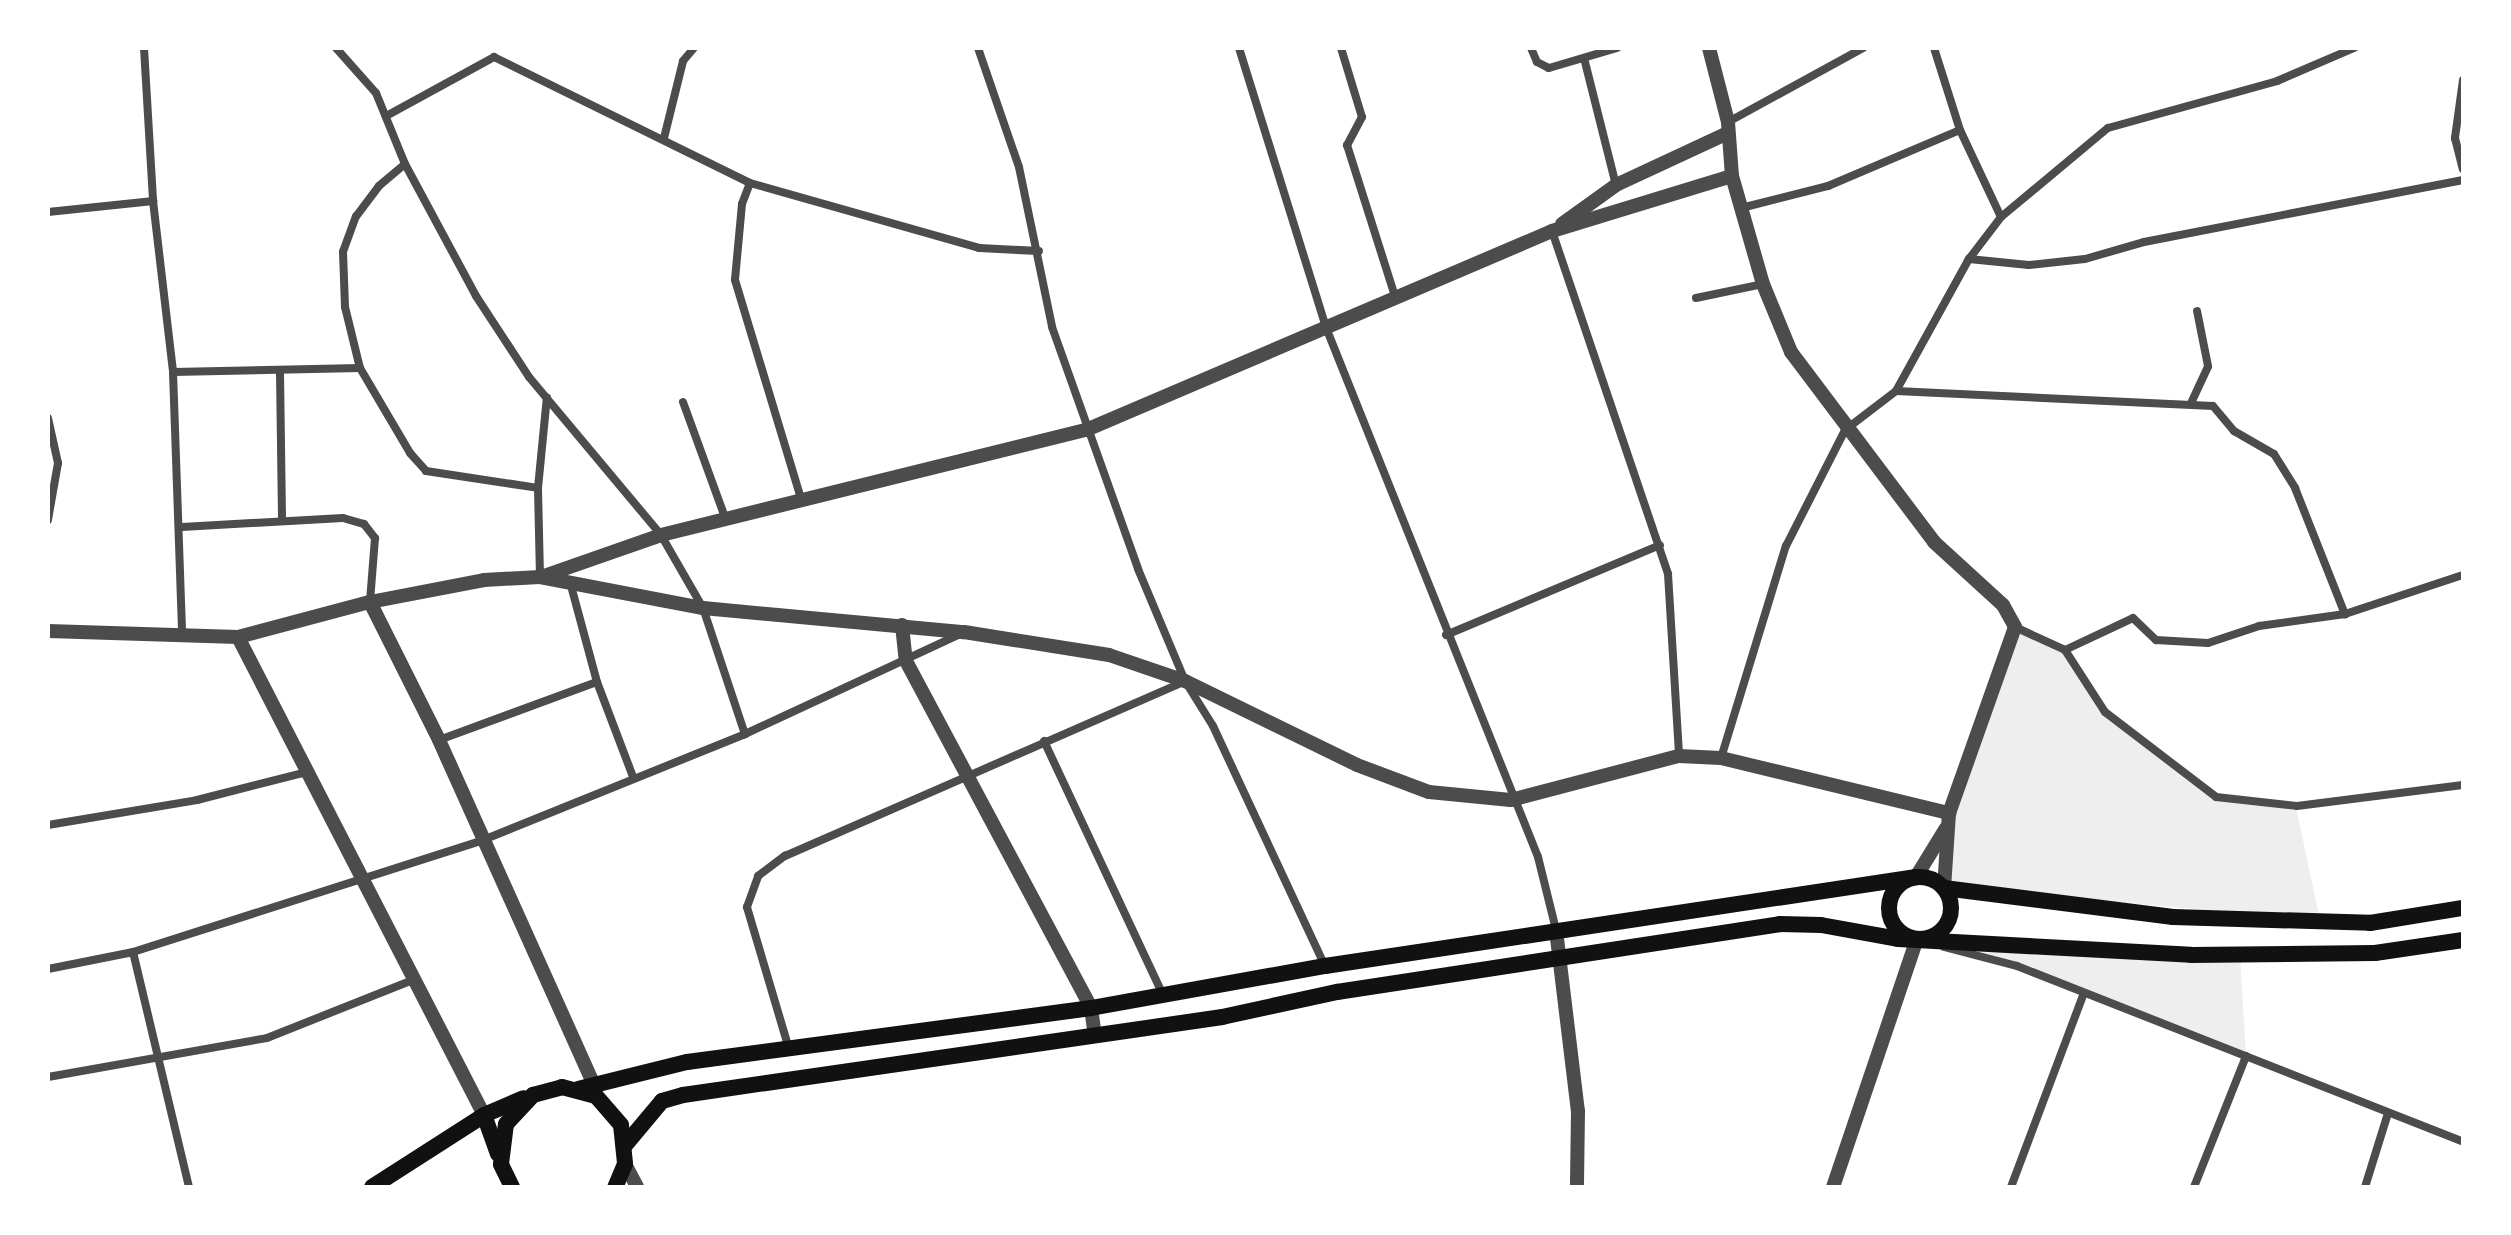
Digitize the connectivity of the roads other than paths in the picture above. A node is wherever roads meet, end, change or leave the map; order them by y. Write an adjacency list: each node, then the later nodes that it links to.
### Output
1 (144, 48): 26 (street)
2 (336, 48): 16 (street)
3 (694, 48): 19 (street)
4 (978, 48): 31 (street)
5 (1239, 48): 37 (street)
6 (1341, 48): 34 (street)
7 (1531, 48): 14 (street)
8 (1617, 48): 14 (street)
9 (1709, 48): 17 (street)
10 (1863, 48): 17 (street)
11 (1934, 48): 18 (street)
12 (2354, 48): 29 (street)
13 (494, 52): 16 (street); 19 (street)
14 (1584, 58): 25 (street)
15 (2463, 80): 21 (street)
16 (388, 115): 20 (street)
17 (1728, 128): 22 (street); 25 (street)
18 (1960, 130): 27 (street); 29 (street)
19 (664, 138): 24 (street)
20 (405, 164): 38 (street); 42 (street)
21 (2463, 169)
22 (1732, 176): 27 (street); 30 (street)
23 (2463, 180): 32 (street)
24 (750, 183): 31 (street); 50 (street)
25 (1616, 185): 30 (street)
26 (153, 201): 28 (street); 39 (street)
27 (1741, 208): 33 (street)
28 (48, 212)
29 (2001, 217): 32 (street)
30 (1552, 231): 34 (street); 56 (street)
31 (1039, 251): 46 (street)
32 (1969, 259): 41 (street)
33 (1763, 284): 35 (street); 47 (street)
34 (1395, 296): 37 (street)
35 (1696, 298)
36 (2197, 311): 43 (street)
37 (1327, 330): 46 (street); 67 (street)
38 (360, 368): 40 (street); 49 (street)
39 (173, 372): 40 (street); 54 (street)
40 (280, 373): 52 (street)
41 (1896, 391): 43 (street); 47 (street)
42 (547, 397): 49 (street); 55 (street)
43 (2192, 401): 62 (street)
44 (683, 402): 53 (street)
45 (48, 418): 48 (street)
46 (1086, 430): 50 (street); 72 (street)
47 (1845, 430): 64 (street); 78 (street)
48 (53, 463): 51 (street)
49 (538, 488): 58 (street)
50 (802, 502): 53 (street)
51 (48, 520)
52 (282, 520): 54 (street); 60 (street)
53 (726, 520): 55 (street)
54 (182, 527): 68 (street)
55 (661, 535): 58 (street); 61 (street)
56 (1660, 545): 67 (street); 77 (street)
57 (2463, 575): 62 (street)
58 (540, 577): 59 (street); 60 (street)
59 (570, 582): 61 (street); 73 (street)
60 (370, 602): 69 (street); 75 (street)
61 (703, 608): 63 (street); 74 (street)
62 (2345, 614): 70 (street)
63 (902, 625): 66 (street); 71 (street)
64 (2015, 627): 70 (street); 84 (street)
65 (48, 631): 68 (street)
66 (964, 632): 71 (street); 72 (street)
67 (1446, 635): 83 (street)
68 (182, 636): 69 (street)
69 (238, 637): 79 (street)
70 (2065, 650): 82 (street)
71 (906, 661): 74 (street); 80 (street)
72 (1185, 681): 76 (street); 83 (street); 96 (street)
73 (597, 682): 75 (street); 81 (street)
74 (745, 734): 81 (street)
75 (439, 740): 86 (street)
76 (1044, 741): 80 (street); 100 (street)
77 (1679, 756): 78 (street); 83 (street)
78 (1721, 758): 84 (street)
79 (307, 772): 85 (street); 88 (street)
80 (965, 775): 101 (street); 103 (street)
81 (633, 777): 86 (street)
82 (2463, 785)
83 (1511, 800): 91 (street)
84 (1948, 821): 87 (street); 89 (street)
85 (48, 825)
86 (483, 840): 88 (street); 107 (street)
87 (1916, 877): 89 (main road); 91 (main road); 92 (main road)
88 (366, 878): 94 (street); 98 (street)
89 (1944, 888): 90 (main road); 92 (main road)
90 (2463, 908)
91 (1556, 930): 95 (street); 96 (main road)
92 (1917, 939): 93 (main road); 95 (main road); 99 (street); 121 (street)
93 (2463, 940)
94 (133, 952): 97 (street); 105 (street)
95 (1560, 958): 102 (main road); 120 (street)
96 (1325, 966): 100 (main road)
97 (48, 969)
98 (415, 979): 105 (street); 110 (street)
99 (2084, 993): 104 (street); 122 (street)
100 (1163, 995): 101 (main road)
101 (1091, 1008): 102 (street); 103 (main road)
102 (1095, 1035): 112 (main road)
103 (789, 1051): 107 (main road)
104 (2246, 1056): 109 (street); 123 (street)
105 (157, 1060): 106 (street); 116 (street)
106 (48, 1077)
107 (586, 1087): 108 (main road); 112 (main road)
108 (533, 1095): 110 (main road); 113 (main road)
109 (2388, 1113): 111 (street); 124 (street)
110 (484, 1115): 113 (main road); 117 (main road)
111 (2463, 1142)
112 (626, 1144): 114 (main road)
113 (501, 1164): 115 (main road)
114 (625, 1164): 118 (main road); 119 (street)
115 (510, 1186)
116 (189, 1187)
117 (372, 1187)
118 (615, 1187)
119 (637, 1187)
120 (1577, 1187)
121 (1833, 1187)
122 (2011, 1187)
123 (2194, 1187)
124 (2365, 1187)

